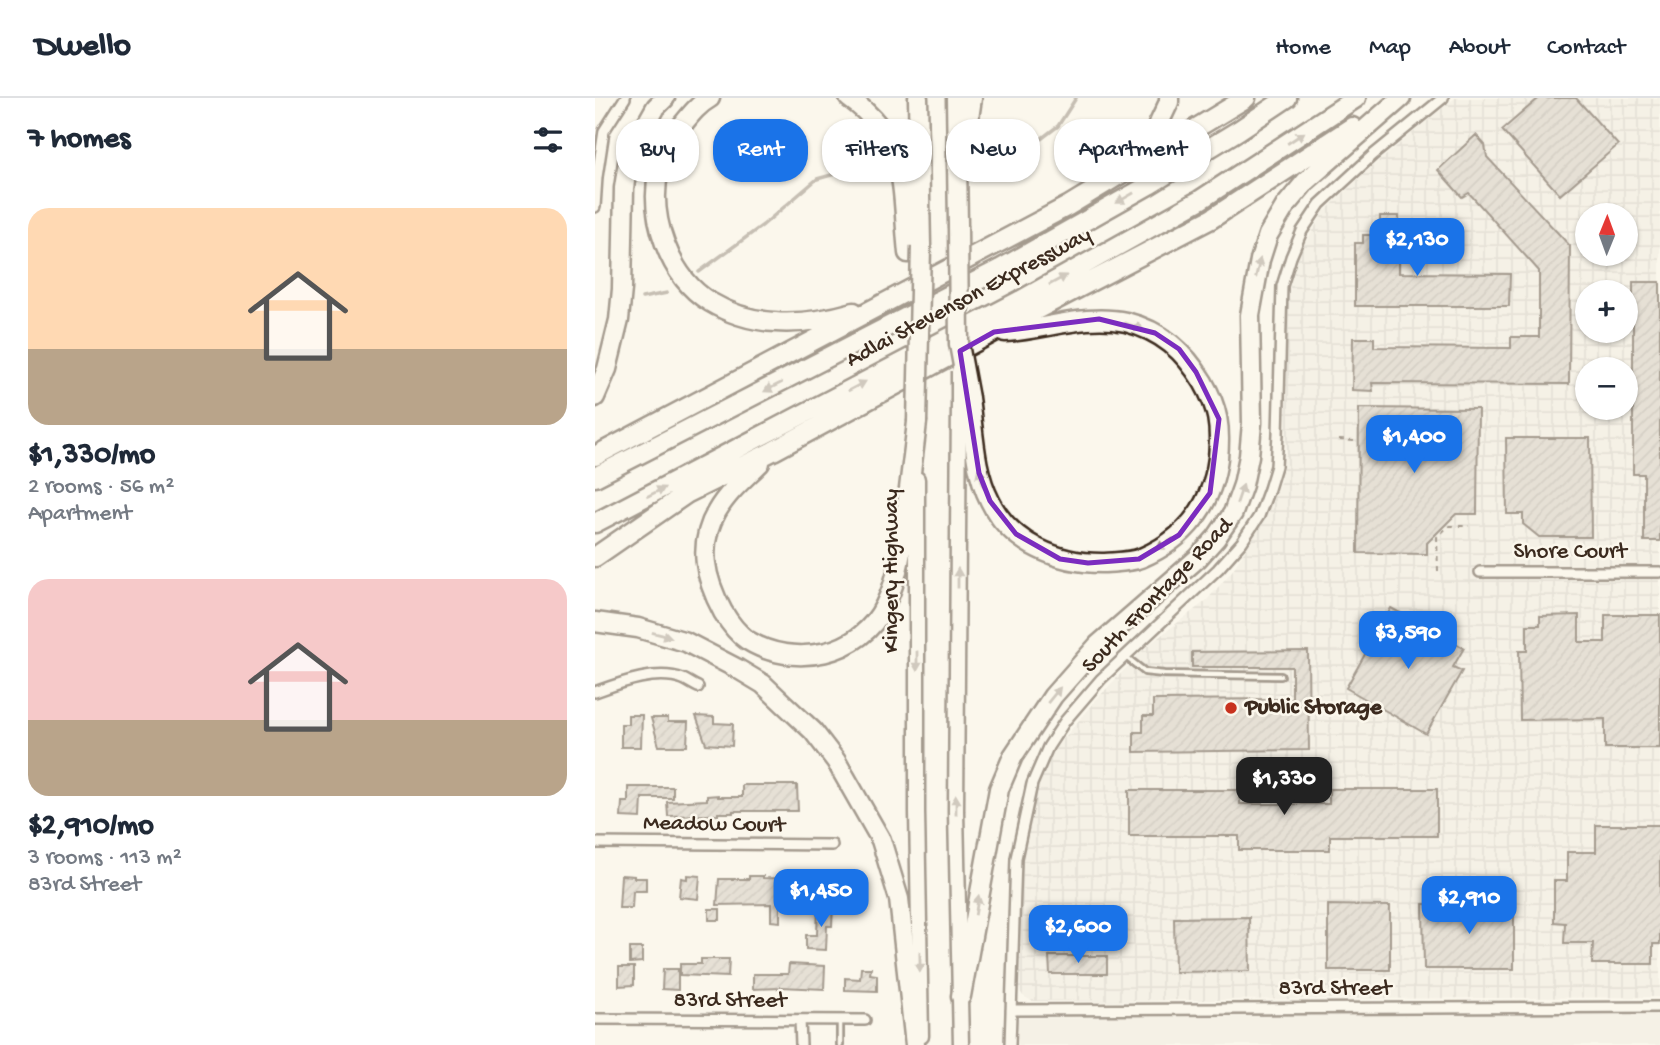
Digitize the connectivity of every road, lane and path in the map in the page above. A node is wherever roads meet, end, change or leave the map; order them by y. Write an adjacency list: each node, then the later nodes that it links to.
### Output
1 (625, 98): 16 (street)
2 (665, 98): 20 (highway)
3 (710, 98): 18 (highway)
4 (849, 98): 17 (highway)
5 (918, 98): 17 (highway)
6 (956, 98): 14 (highway)
7 (972, 98): 14 (highway)
8 (1169, 98): 15 (highway)
9 (1246, 98): 15 (highway)
10 (1287, 98): 27 (highway, Adlai Stevenson Expressway, one-way to 27)
11 (1356, 98): 28 (highway, Adlai Stevenson Expressway, one-way to 11)
12 (1398, 98): 19 (highway); 41 (highway, one-way to 12)
13 (1443, 98): 35 (street, South Frontage Road)
14 (958, 205): 21 (highway, bridge)
15 (1068, 206): 18 (highway)
16 (595, 207)
17 (914, 249): 22 (highway, Kingery Highway, bridge)
18 (884, 303): 26 (highway)
19 (994, 332): 21 (highway, one-way to 21); 25 (highway)
20 (595, 397)
21 (964, 400): 41 (main road, one-way to 21)
22 (917, 422): 25 (highway); 51 (main road, Kingery Highway, one-way to 51)
23 (1339, 439): 24 (path)
24 (1355, 440)
25 (773, 451): 30 (highway)
26 (595, 456)
27 (595, 477)
28 (595, 523)
29 (1469, 526): 31 (path)
30 (595, 557)
31 (1438, 571)
32 (1479, 572): 33 (street, Shore Court)
33 (1660, 572)
34 (595, 622): 50 (highway, one-way to 50)
35 (1126, 656): 36 (lane); 43 (street, South Frontage Road)
36 (1280, 676)
37 (698, 687): 38 (street)
38 (595, 692)
39 (595, 843): 40 (street, Meadow Court)
40 (832, 845)
41 (961, 996): 52 (main road)
42 (1660, 1007): 43 (street, 83rd Street)
43 (1011, 1010): 53 (street, South Frontage Road)
44 (595, 1019): 45 (street, 83rd Street)
45 (800, 1020): 46 (street, 83rd Street); 48 (street)
46 (840, 1020): 47 (street, 83rd Street); 49 (lane)
47 (865, 1020)
48 (801, 1045)
49 (840, 1045)
50 (915, 1045)
51 (921, 1045)
52 (961, 1045)
53 (1010, 1045)

